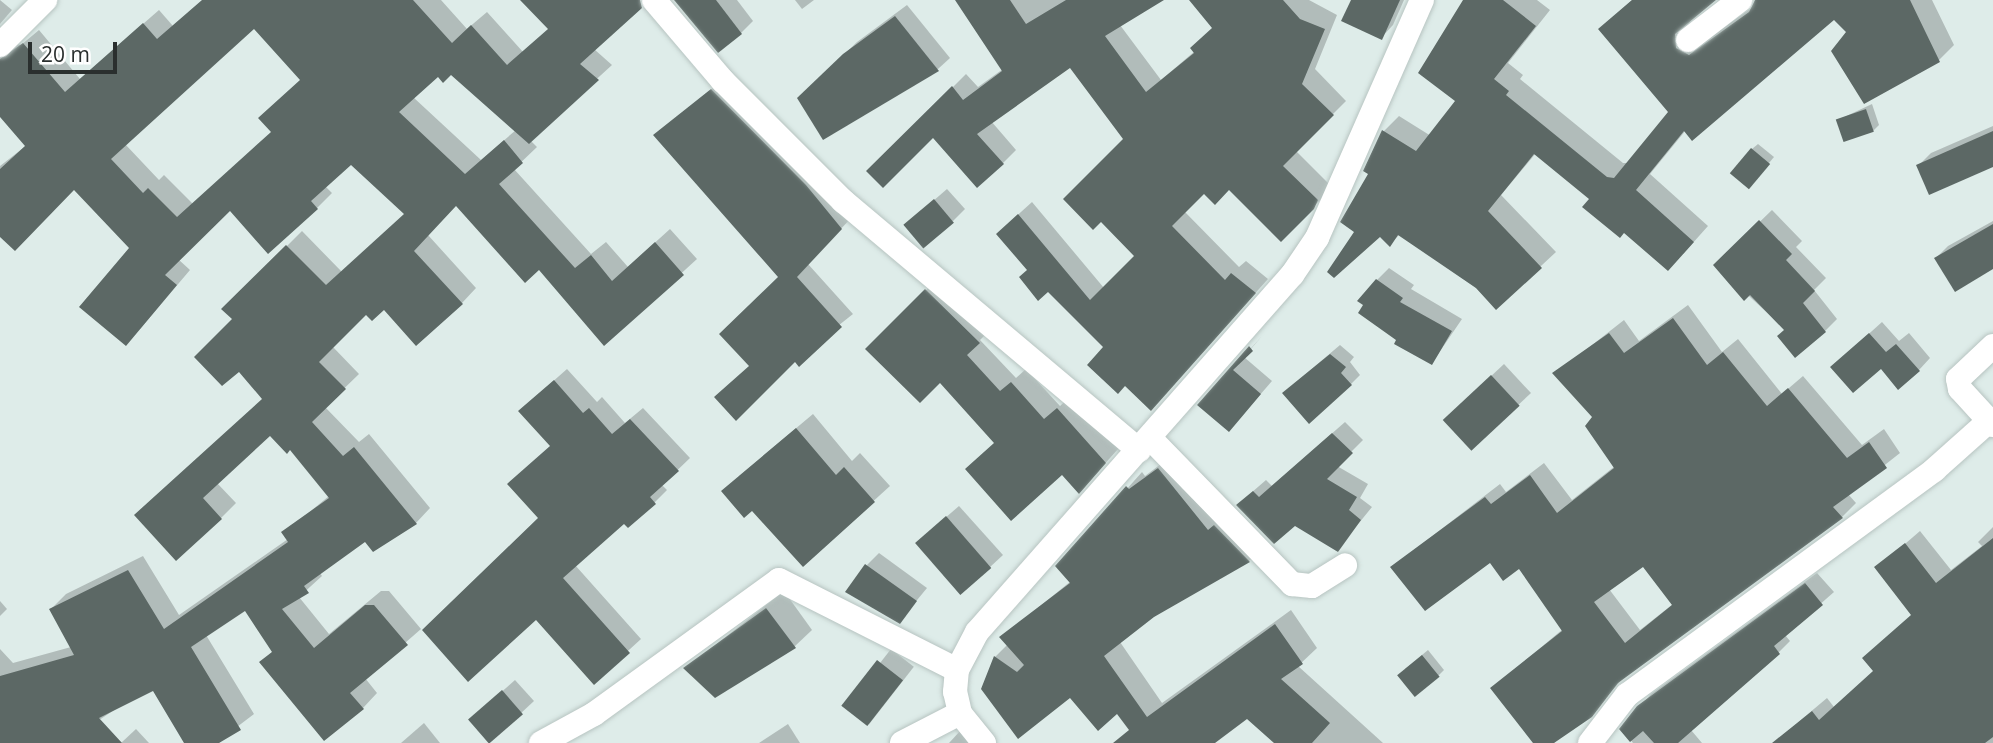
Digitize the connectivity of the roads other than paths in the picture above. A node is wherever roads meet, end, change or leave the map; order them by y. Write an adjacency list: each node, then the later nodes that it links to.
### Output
1 (46, 0): 6 (street)
2 (654, 0): 9 (street)
3 (1422, 0): 9 (street)
4 (1740, 0): 5 (street)
5 (1688, 40)
6 (0, 45)
7 (1993, 346): 8 (street)
8 (1991, 423): 16 (street)
9 (1144, 444): 10 (street); 11 (street)
10 (1345, 565)
11 (957, 670): 12 (street); 13 (street)
12 (960, 713): 14 (street); 15 (street)
13 (541, 743)
14 (902, 743)
15 (984, 743)
16 (1590, 743)

